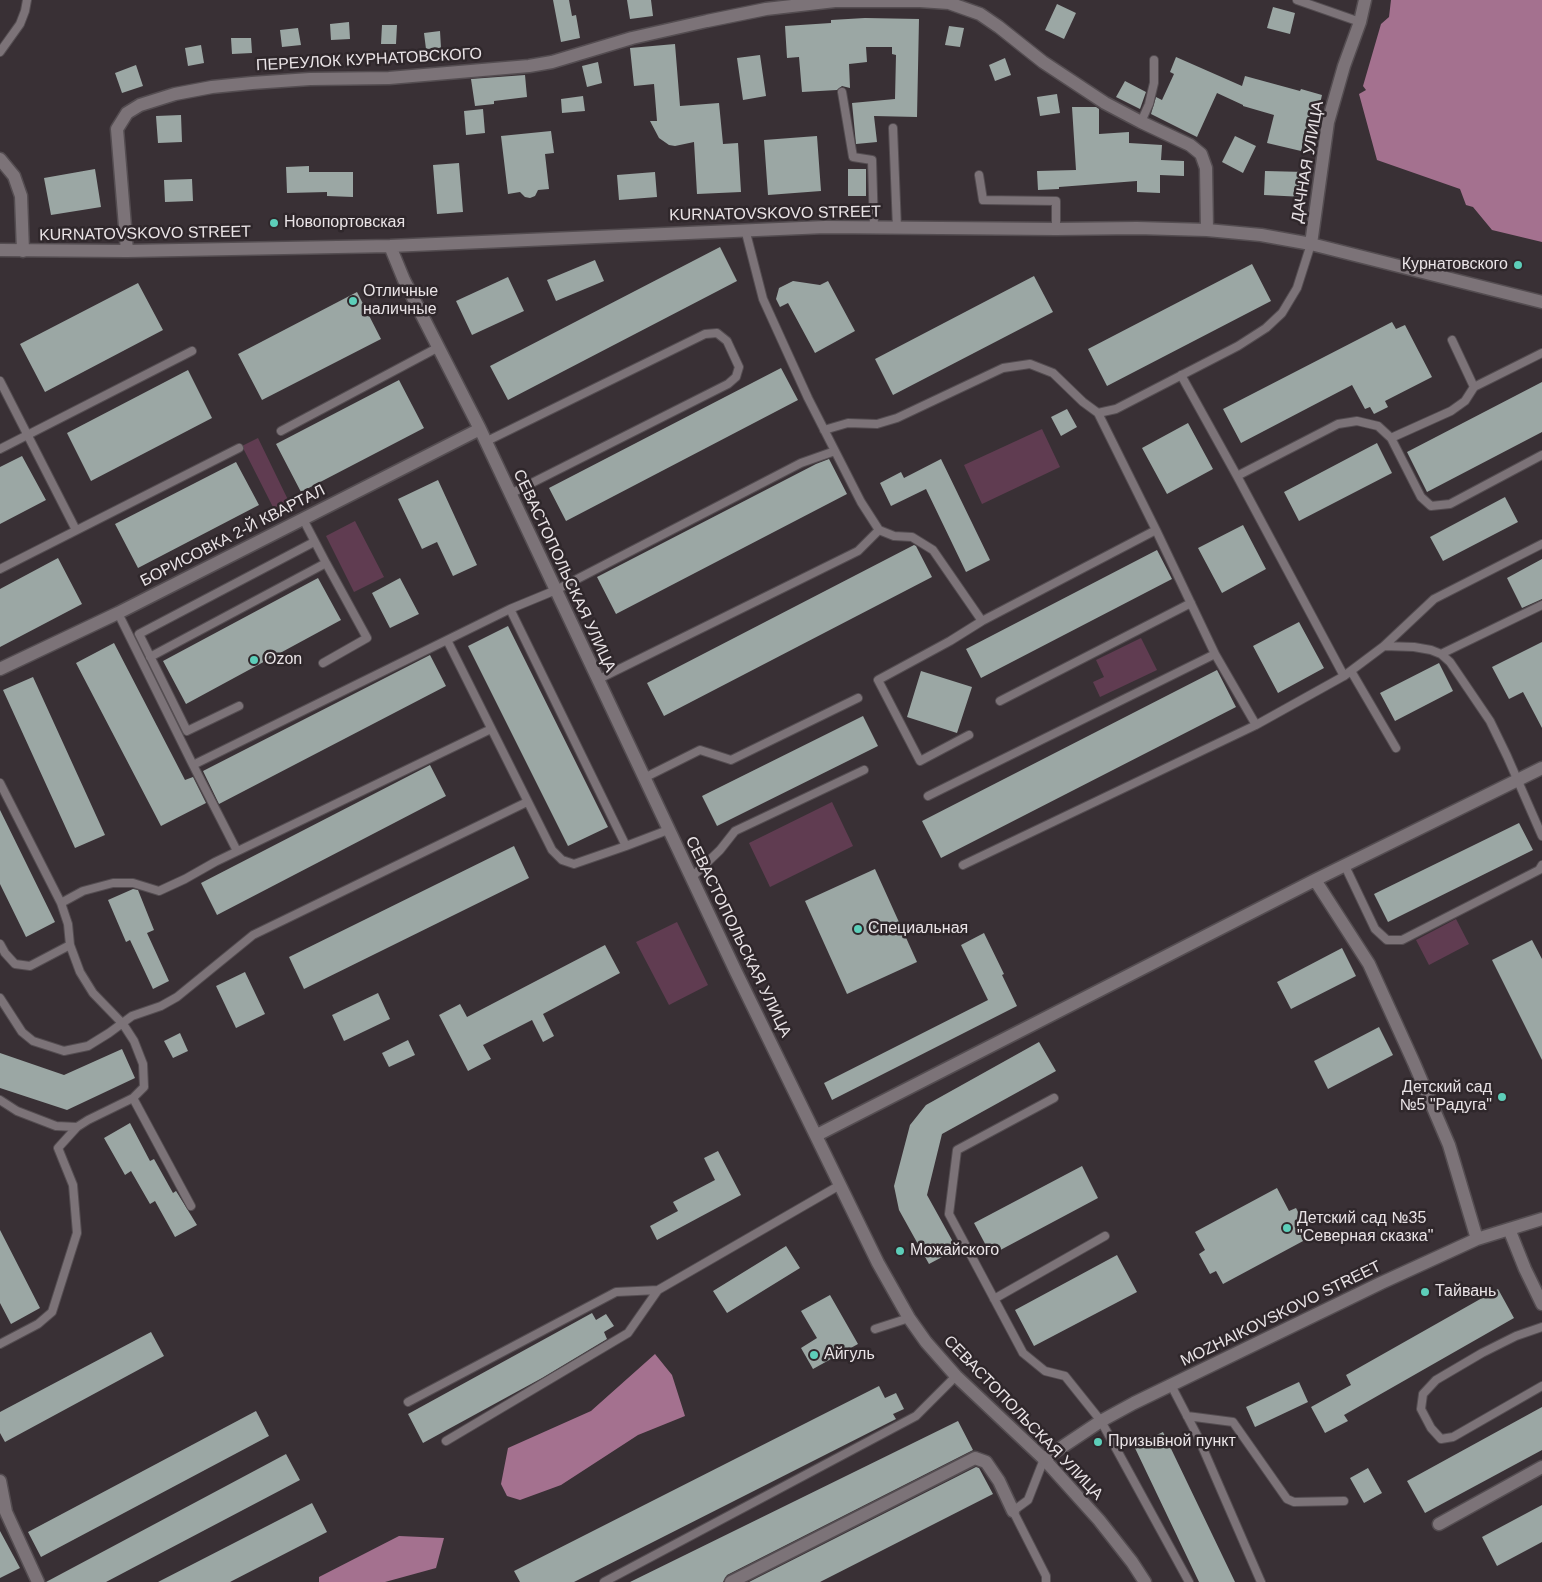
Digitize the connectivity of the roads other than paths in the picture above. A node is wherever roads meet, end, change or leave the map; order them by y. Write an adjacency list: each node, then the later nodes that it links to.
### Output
1 (26, 0): 5 (lane)
2 (1296, 0): 4 (lane)
3 (1365, 0): 4 (street, ДАЧНАЯ УЛИЦА)
4 (1360, 22): 17 (street, ДАЧНАЯ УЛИЦА)
5 (0, 52)
6 (1154, 60): 8 (lane)
7 (842, 92): 12 (lane)
8 (1141, 122): 16 (street, ПЕРЕУЛОК КУРНАТОВСКОГО); 21 (street, ПЕРЕУЛОК КУРНАТОВСКОГО)
9 (893, 128): 13 (lane)
10 (0, 159): 20 (street)
11 (979, 175): 15 (lane)
12 (874, 228): 13 (street, KURNATOVSKOVO STREET); 14 (street, KURNATOVSKOVO STREET)
13 (897, 228): 15 (street, KURNATOVSKOVO STREET)
14 (745, 229): 18 (street, KURNATOVSKOVO STREET); 32 (lane)
15 (1056, 229): 16 (street, KURNATOVSKOVO STREET)
16 (1207, 230): 17 (street, KURNATOVSKOVO STREET)
17 (1311, 244): 22 (street, KURNATOVSKOVO STREET); 27 (lane)
18 (390, 246): 21 (street, KURNATOVSKOVO STREET); 24 (street, СЕВАСТОПОЛЬСКАЯ УЛИЦА)
19 (0, 250): 20 (street, KURNATOVSKOVO STREET)
20 (23, 251): 21 (street, KURNATOVSKOVO STREET)
21 (127, 251)
22 (1542, 302)
23 (1452, 340): 29 (lane)
24 (437, 348): 31 (street, СЕВАСТОПОЛЬСКАЯ УЛИЦА); 33 (lane)
25 (192, 351): 34 (lane)
26 (1542, 353): 29 (lane)
27 (1181, 375): 30 (lane); 41 (lane)
28 (0, 381): 34 (lane)
29 (1474, 387): 35 (lane)
30 (1098, 413): 32 (lane); 46 (lane)
31 (480, 429): 36 (street, СЕВАСТОПОЛЬСКАЯ УЛИЦА); 43 (street, БОРИСОВКА 2-Й КВАРТАЛ)
32 (824, 430): 39 (lane)
33 (281, 432)
34 (27, 434): 38 (lane); 44 (lane)
35 (1391, 438): 40 (lane); 41 (lane)
36 (485, 442): 42 (street, СЕВАСТОПОЛЬСКАЯ УЛИЦА); 42 (lane)
37 (239, 448): 44 (lane)
38 (0, 449)
39 (835, 451): 45 (lane); 51 (lane)
40 (1542, 455)
41 (1237, 476): 64 (lane)
42 (510, 494): 51 (street, СЕВАСТОПОЛЬСКАЯ УЛИЦА)
43 (303, 519): 47 (lane); 55 (street, БОРИСОВКА 2-Й КВАРТАЛ)
44 (76, 530): 50 (lane)
45 (879, 530): 56 (lane); 65 (lane)
46 (1156, 530): 52 (lane); 56 (lane)
47 (314, 542): 49 (lane); 61 (lane)
48 (1542, 544): 58 (lane)
49 (326, 563): 61 (lane); 62 (lane)
50 (0, 569)
51 (556, 590): 54 (lane); 65 (street, СЕВАСТОПОЛЬСКАЯ УЛИЦА)
52 (1191, 603): 59 (lane); 67 (lane)
53 (1542, 605): 60 (lane)
54 (510, 609): 57 (lane); 83 (lane)
55 (118, 612): 63 (street, БОРИСОВКА 2-Й КВАРТАЛ); 73 (lane)
56 (982, 621): 71 (lane)
57 (447, 640): 70 (lane); 73 (lane)
58 (1384, 646): 60 (lane); 64 (lane)
59 (1215, 654): 69 (lane); 79 (lane)
60 (1441, 654): 77 (lane)
61 (150, 656): 68 (lane)
62 (323, 663)
63 (0, 669)
64 (1348, 674): 69 (lane); 72 (lane)
65 (597, 680): 76 (street, СЕВАСТОПОЛЬСКАЯ УЛИЦА)
66 (858, 698): 76 (lane)
67 (1000, 701)
68 (239, 706)
69 (1256, 725): 85 (lane)
70 (491, 729): 80 (lane); 84 (lane)
71 (969, 735)
72 (1396, 748)
73 (194, 765): 84 (lane)
74 (1542, 768): 77 (street)
75 (864, 770): 88 (lane)
76 (644, 778): 81 (street, СЕВАСТОПОЛЬСКАЯ УЛИЦА)
77 (1518, 781): 82 (lane); 87 (street)
78 (0, 783): 90 (lane)
79 (928, 796)
80 (528, 802): 83 (lane); 94 (lane)
81 (668, 830): 83 (lane); 88 (street, СЕВАСТОПОЛЬСКАЯ УЛИЦА)
82 (1542, 836)
83 (626, 846)
84 (237, 851): 90 (lane)
85 (963, 864)
86 (1542, 865): 87 (lane)
87 (1345, 866): 89 (street)
88 (691, 878): 99 (street, СЕВАСТОПОЛЬСКАЯ УЛИЦА)
89 (1315, 880): 99 (street); 105 (street)
90 (61, 903): 92 (lane)
91 (0, 944): 92 (lane)
92 (70, 945): 94 (lane)
93 (0, 998): 94 (lane)
94 (123, 1024): 95 (lane)
95 (133, 1098): 98 (lane); 101 (lane)
96 (1054, 1098): 107 (lane)
97 (0, 1100): 98 (lane)
98 (77, 1128): 112 (lane)
99 (817, 1136): 100 (street, СЕВАСТОПОЛЬСКАЯ УЛИЦА)
100 (840, 1185): 106 (lane); 109 (street, СЕВАСТОПОЛЬСКАЯ УЛИЦА)
101 (191, 1206)
102 (1542, 1219): 103 (street, MOZHAIKOVSKOVO STREET)
103 (1509, 1229): 105 (street, MOZHAIKOVSKOVO STREET); 108 (street)
104 (1105, 1236): 107 (lane)
105 (1477, 1239): 114 (street, MOZHAIKOVSKOVO STREET)
106 (658, 1290): 116 (lane); 119 (lane)
107 (994, 1299): 118 (lane)
108 (1542, 1304)
109 (909, 1318): 111 (lane); 113 (street, СЕВАСТОПОЛЬСКАЯ УЛИЦА)
110 (1542, 1327): 115 (lane)
111 (875, 1329)
112 (0, 1344)
113 (956, 1376): 120 (street, СЕВАСТОПОЛЬСКАЯ УЛИЦА); 127 (lane)
114 (1171, 1385): 117 (lane); 118 (street, MOZHAIKOVSKOVO STREET)
115 (1542, 1386)
116 (408, 1402)
117 (1187, 1416): 123 (lane); 132 (lane)
118 (1101, 1421): 120 (street, MOZHAIKOVSKOVO STREET); 131 (lane)
119 (446, 1441)
120 (1044, 1459): 124 (lane); 130 (street, СЕВАСТОПОЛЬСКАЯ УЛИЦА)
121 (1542, 1467): 125 (street)
122 (0, 1481): 126 (street)
123 (1344, 1501)
124 (1013, 1511): 128 (street); 129 (lane)
125 (1439, 1524)
126 (38, 1582)
127 (604, 1582)
128 (731, 1582)
129 (1046, 1582)
130 (1145, 1582)
131 (1189, 1582)
132 (1261, 1582)

